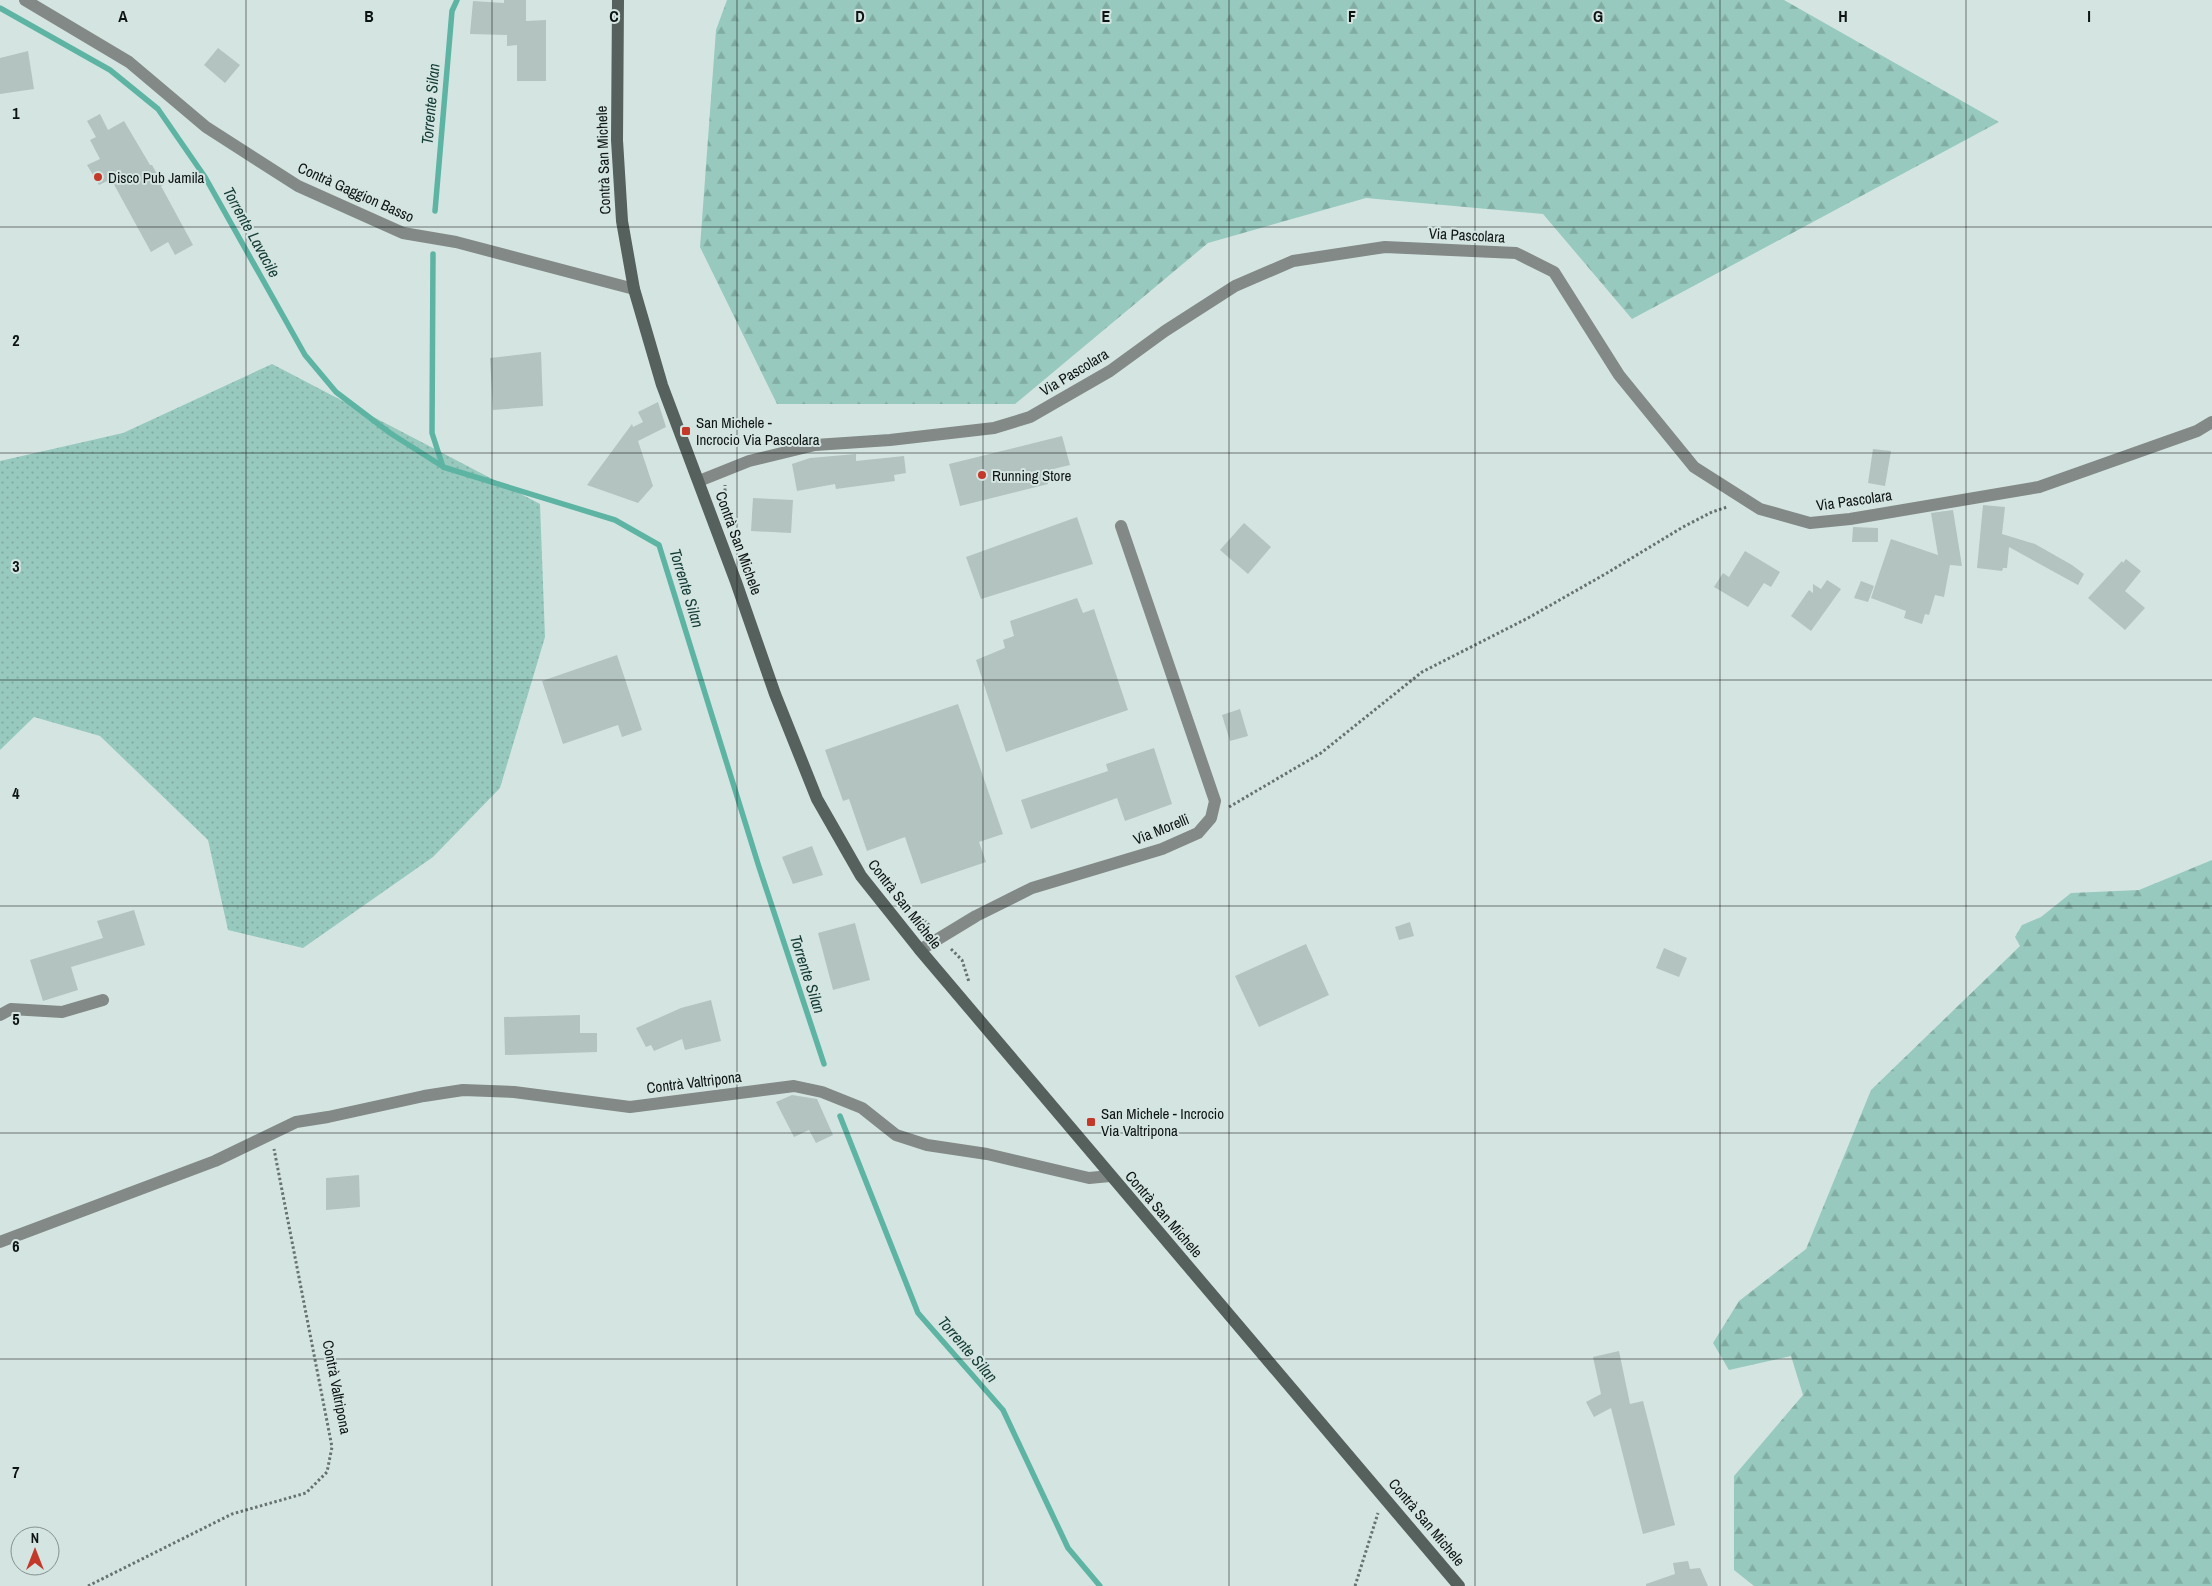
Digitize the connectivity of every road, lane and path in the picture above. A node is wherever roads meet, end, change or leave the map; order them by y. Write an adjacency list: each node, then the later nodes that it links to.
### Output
1 (25, 0): 3 (street, Contrà Gaggion Basso)
2 (618, 0): 3 (main road, Contrà San Michele)
3 (634, 289): 6 (main road, Contrà San Michele)
4 (2212, 422): 7 (street, Via Pascolara)
5 (722, 472): 6 (street, Via Pascolara); 7 (street, Via Pascolara); 8 (path)
6 (699, 481): 13 (main road, Contrà San Michele)
7 (1747, 501): 10 (path)
8 (726, 514)
9 (1121, 526): 10 (street, Via Morelli)
10 (1210, 818): 12 (street, Via Morelli)
11 (907, 909): 12 (path)
12 (941, 938): 13 (street, Via Morelli); 14 (path)
13 (920, 950): 18 (main road, Contrà San Michele)
14 (969, 984)
15 (103, 1000): 16 (street)
16 (0, 1015)
17 (271, 1134): 18 (street, Contrà Valtripona); 19 (street, Contrà Valtripona); 21 (path, Contrà Valtripona)
18 (1110, 1176): 20 (main road, Contrà San Michele)
19 (0, 1242)
20 (1383, 1495): 22 (path); 23 (main road, Contrà San Michele)
21 (88, 1586)
22 (1355, 1586)
23 (1459, 1586)

